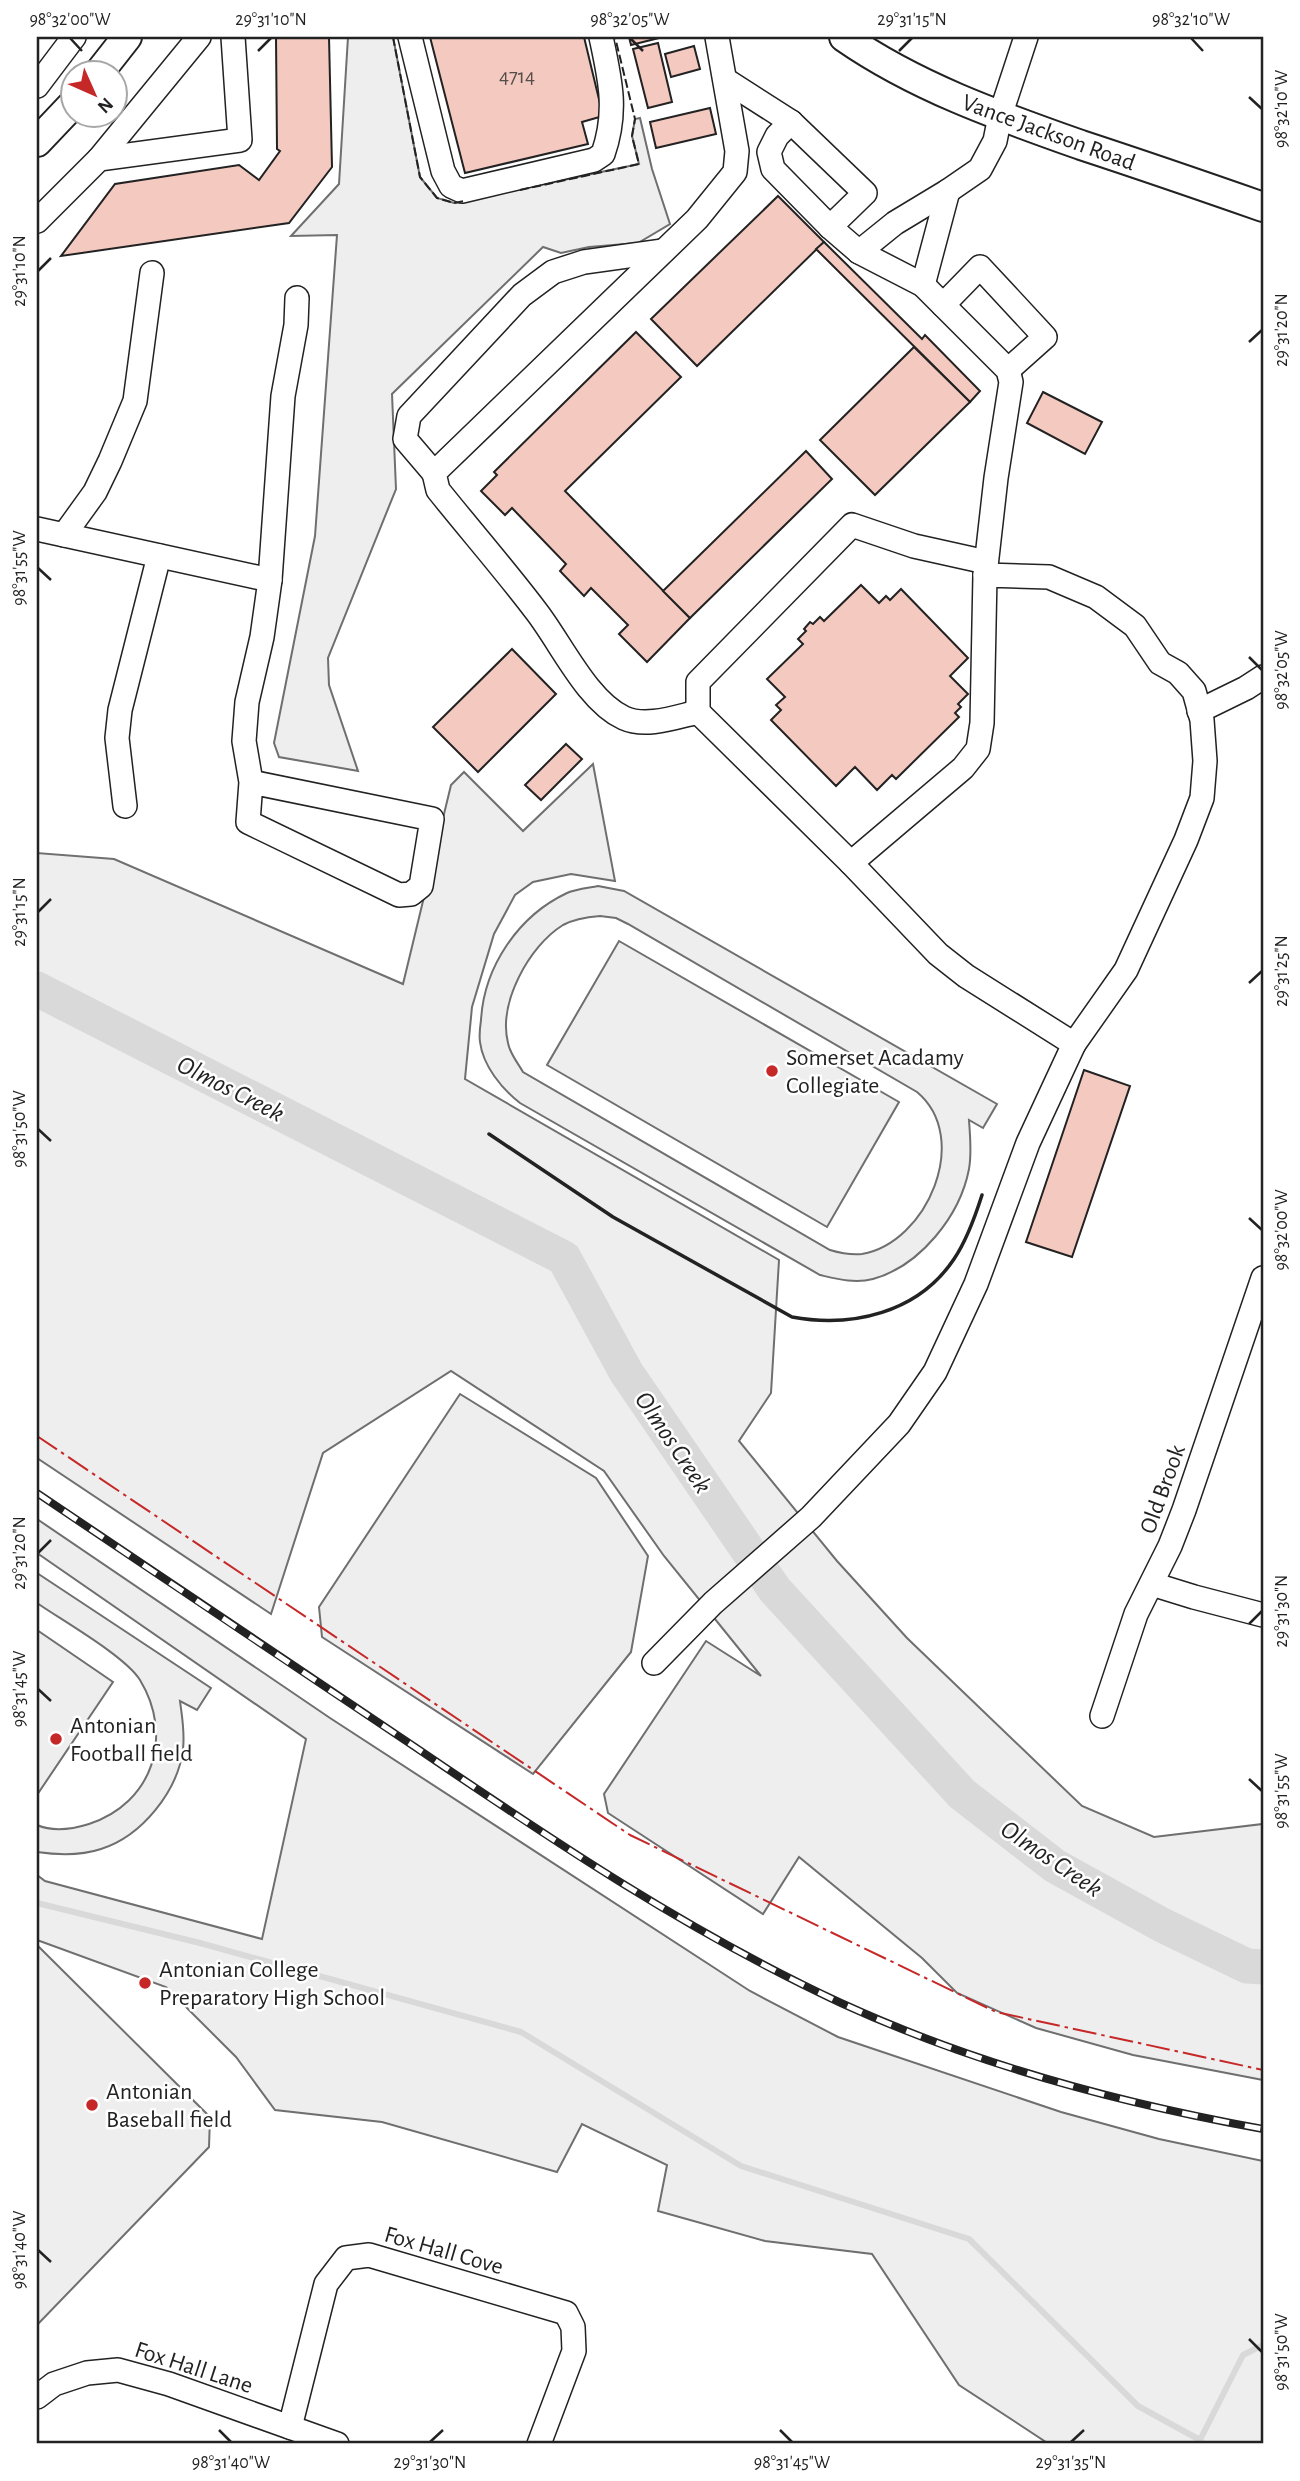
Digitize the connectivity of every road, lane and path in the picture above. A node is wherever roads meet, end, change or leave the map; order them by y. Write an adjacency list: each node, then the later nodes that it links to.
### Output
1 (74, 37): 12 (street)
2 (127, 37): 10 (main road)
3 (199, 37): 17 (street)
4 (233, 37): 17 (street)
5 (410, 37): 6 (street)
6 (601, 37)
7 (718, 37): 11 (street)
8 (844, 37): 13 (main road, Vance Jackson Road)
9 (1027, 37): 13 (street)
10 (109, 60)
11 (727, 81): 15 (street); 22 (street)
12 (37, 86)
13 (1000, 116): 18 (street); 19 (main road, Vance Jackson Road)
14 (60, 118): 16 (main road)
15 (791, 122): 21 (street); 21 (street)
16 (37, 142)
17 (99, 159): 20 (street)
18 (948, 191): 23 (street); 25 (street)
19 (1263, 207)
20 (37, 221)
21 (830, 227): 23 (street)
22 (663, 251): 29 (street); 29 (street)
23 (859, 252): 25 (street)
24 (152, 273): 31 (street)
25 (923, 285): 27 (street)
26 (297, 298): 34 (street)
27 (943, 305): 28 (street); 28 (street)
28 (1008, 370): 33 (street)
29 (434, 472): 37 (street)
30 (37, 529): 31 (street)
31 (64, 535): 32 (street)
32 (159, 556): 34 (street); 39 (street)
33 (985, 568): 36 (street); 37 (street); 40 (street)
34 (270, 580): 38 (street)
35 (1263, 677): 36 (street)
36 (1199, 711): 41 (street)
37 (698, 712): 40 (street)
38 (251, 782): 38 (street)
39 (125, 806)
40 (851, 863): 41 (street)
41 (1074, 1044): 45 (street)
42 (1263, 1278): 43 (street, Old Brook)
43 (1152, 1584): 44 (street); 46 (street, Old Brook)
44 (1263, 1615)
45 (654, 1663)
46 (1102, 1716)
47 (37, 2397): 48 (street, Fox Hall Lane)
48 (290, 2427): 49 (street, Fox Hall Lane); 50 (street, Fox Hall Cove)
49 (337, 2444)
50 (539, 2444)

